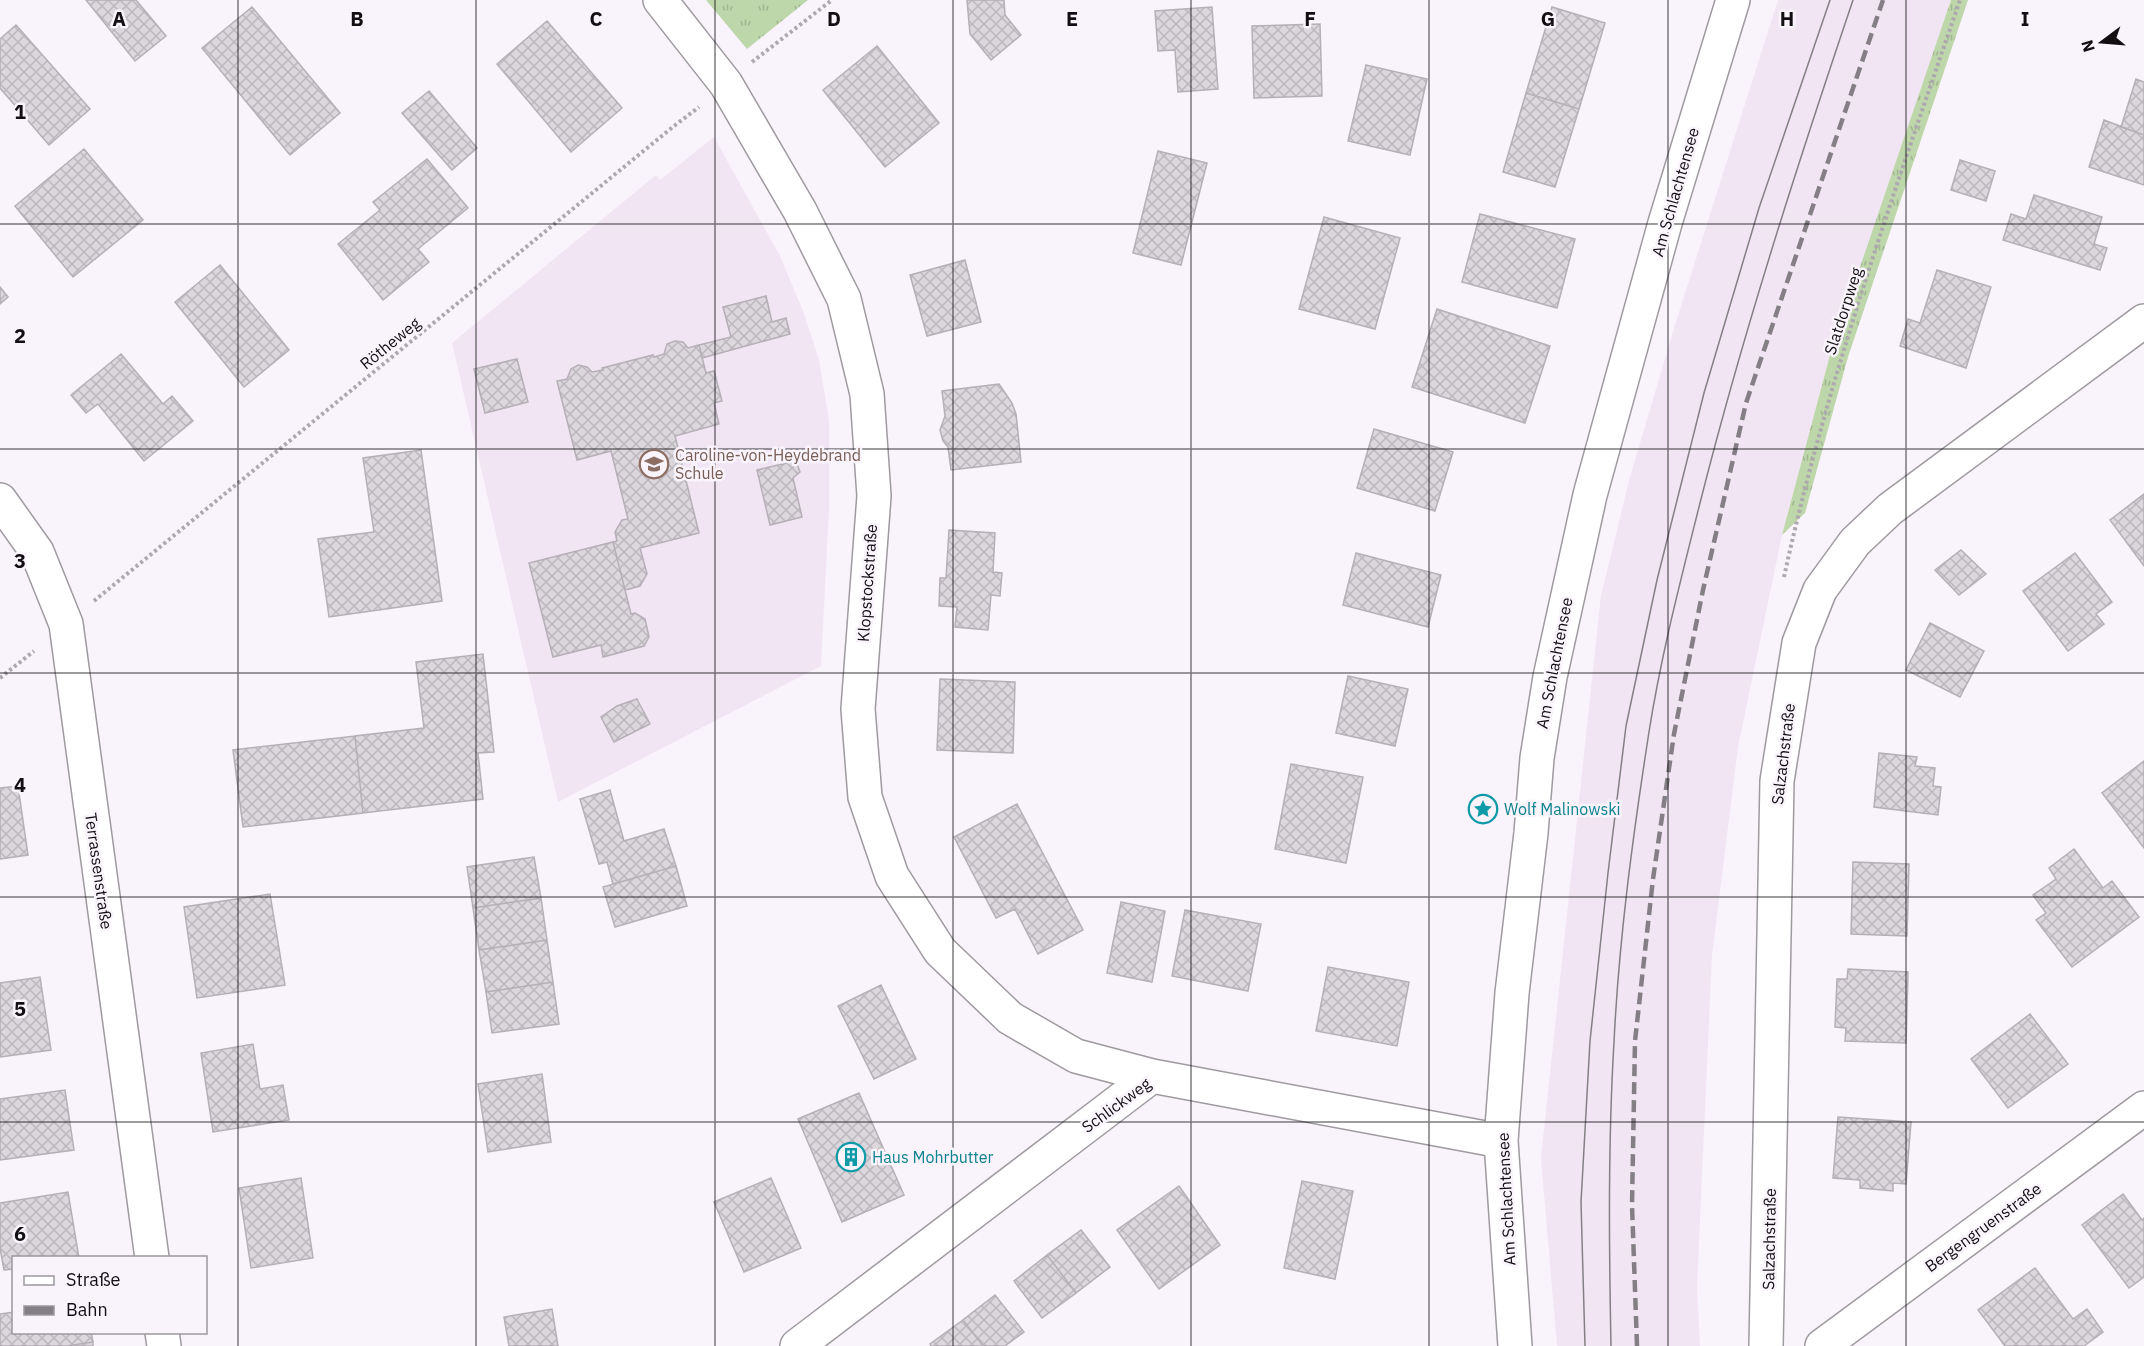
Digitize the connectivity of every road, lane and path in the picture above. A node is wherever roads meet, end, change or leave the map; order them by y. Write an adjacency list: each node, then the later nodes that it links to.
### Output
1 (660, 0): 13 (street, Klopstockstraße)
2 (832, 0): 5 (path)
3 (1732, 0): 15 (street, Am Schlachtensee)
4 (1960, 0): 9 (path, Slatdorpweg)
5 (750, 64)
6 (705, 103): 10 (path, Rötheweg)
7 (2144, 321): 19 (street, Salzachstraße)
8 (0, 500): 16 (street, Terrassenstraße)
9 (1784, 580)
10 (92, 602)
11 (37, 649): 12 (path)
12 (0, 678)
13 (1152, 1076): 15 (street, Schlickweg); 17 (street, Schlickweg)
14 (2144, 1108): 20 (street, Bergengruenstraße)
15 (1501, 1141): 18 (street, Am Schlachtensee)
16 (152, 1256)
17 (797, 1346)
18 (1515, 1346)
19 (1766, 1346)
20 (1822, 1346)

